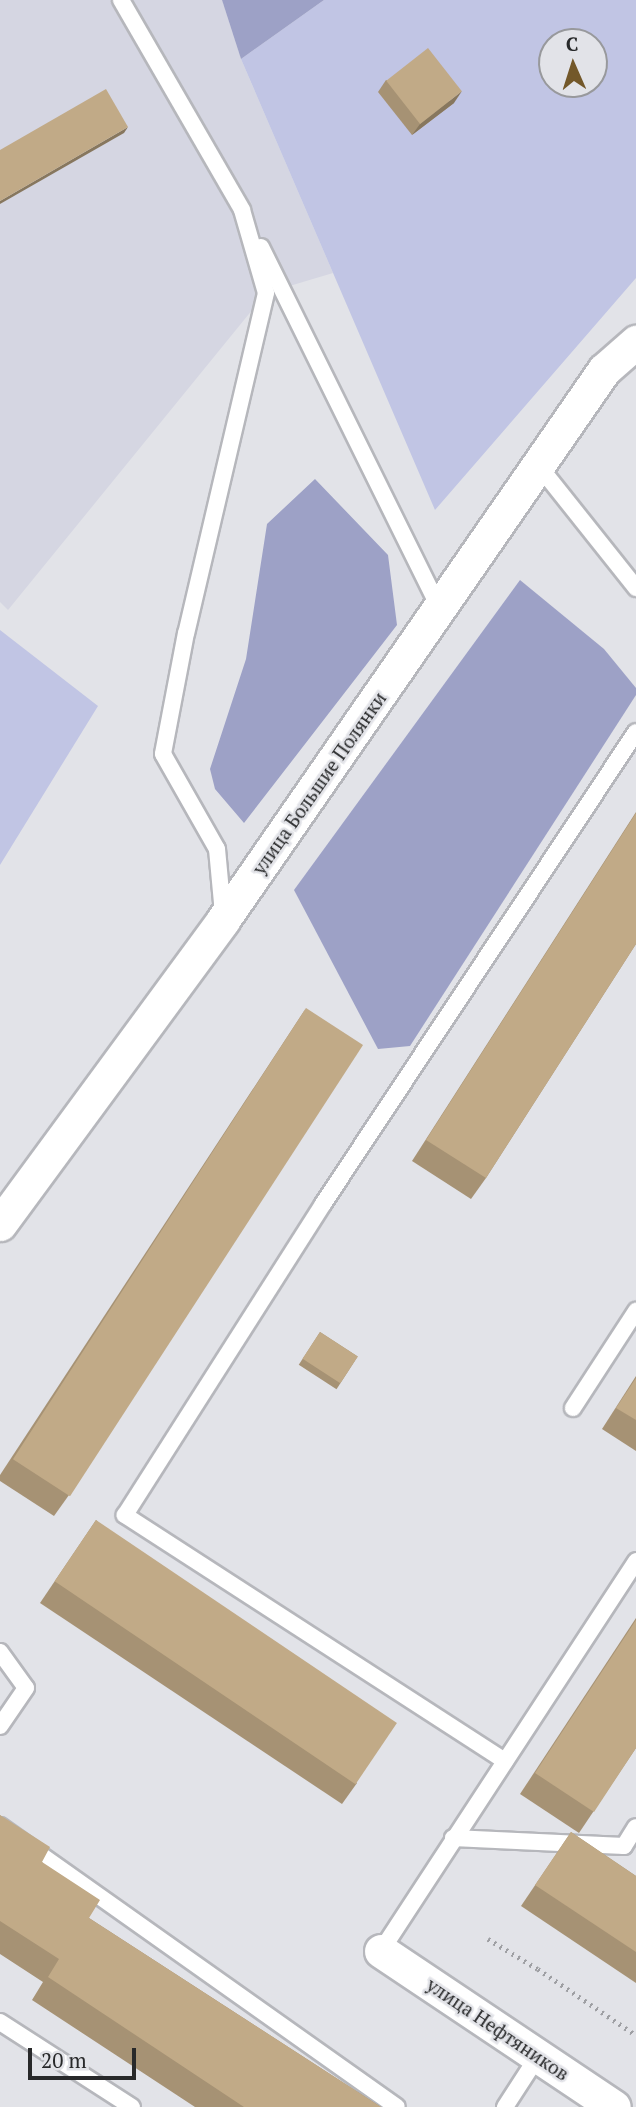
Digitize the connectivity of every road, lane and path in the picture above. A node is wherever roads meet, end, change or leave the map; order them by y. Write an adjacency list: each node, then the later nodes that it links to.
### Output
1 (121, 0): 2 (lane)
2 (242, 210): 6 (lane); 8 (lane)
3 (636, 342): 4 (street, улица Большие Полянки)
4 (539, 466): 5 (lane); 6 (street, улица Большие Полянки)
5 (636, 588)
6 (440, 609): 8 (street, улица Большие Полянки)
7 (636, 732): 15 (lane)
8 (223, 920): 9 (street, улица Большие Полянки)
9 (0, 1224)
10 (636, 1311): 11 (lane)
11 (573, 1408)
12 (636, 1561): 15 (lane)
13 (0, 1651): 14 (lane)
14 (0, 1726)
15 (505, 1760): 18 (lane)
16 (0, 1826): 26 (lane)
17 (636, 1827): 19 (lane)
18 (453, 1838): 19 (lane); 21 (lane)
19 (630, 1851)
20 (488, 1939): 23 (path)
21 (381, 1951): 24 (street, улица Нефтяников)
22 (0, 2022): 25 (lane)
23 (636, 2035)
24 (537, 2056): 27 (lane); 28 (street, улица Нефтяников)
25 (132, 2107)
26 (397, 2107)
27 (505, 2107)
28 (614, 2107)

